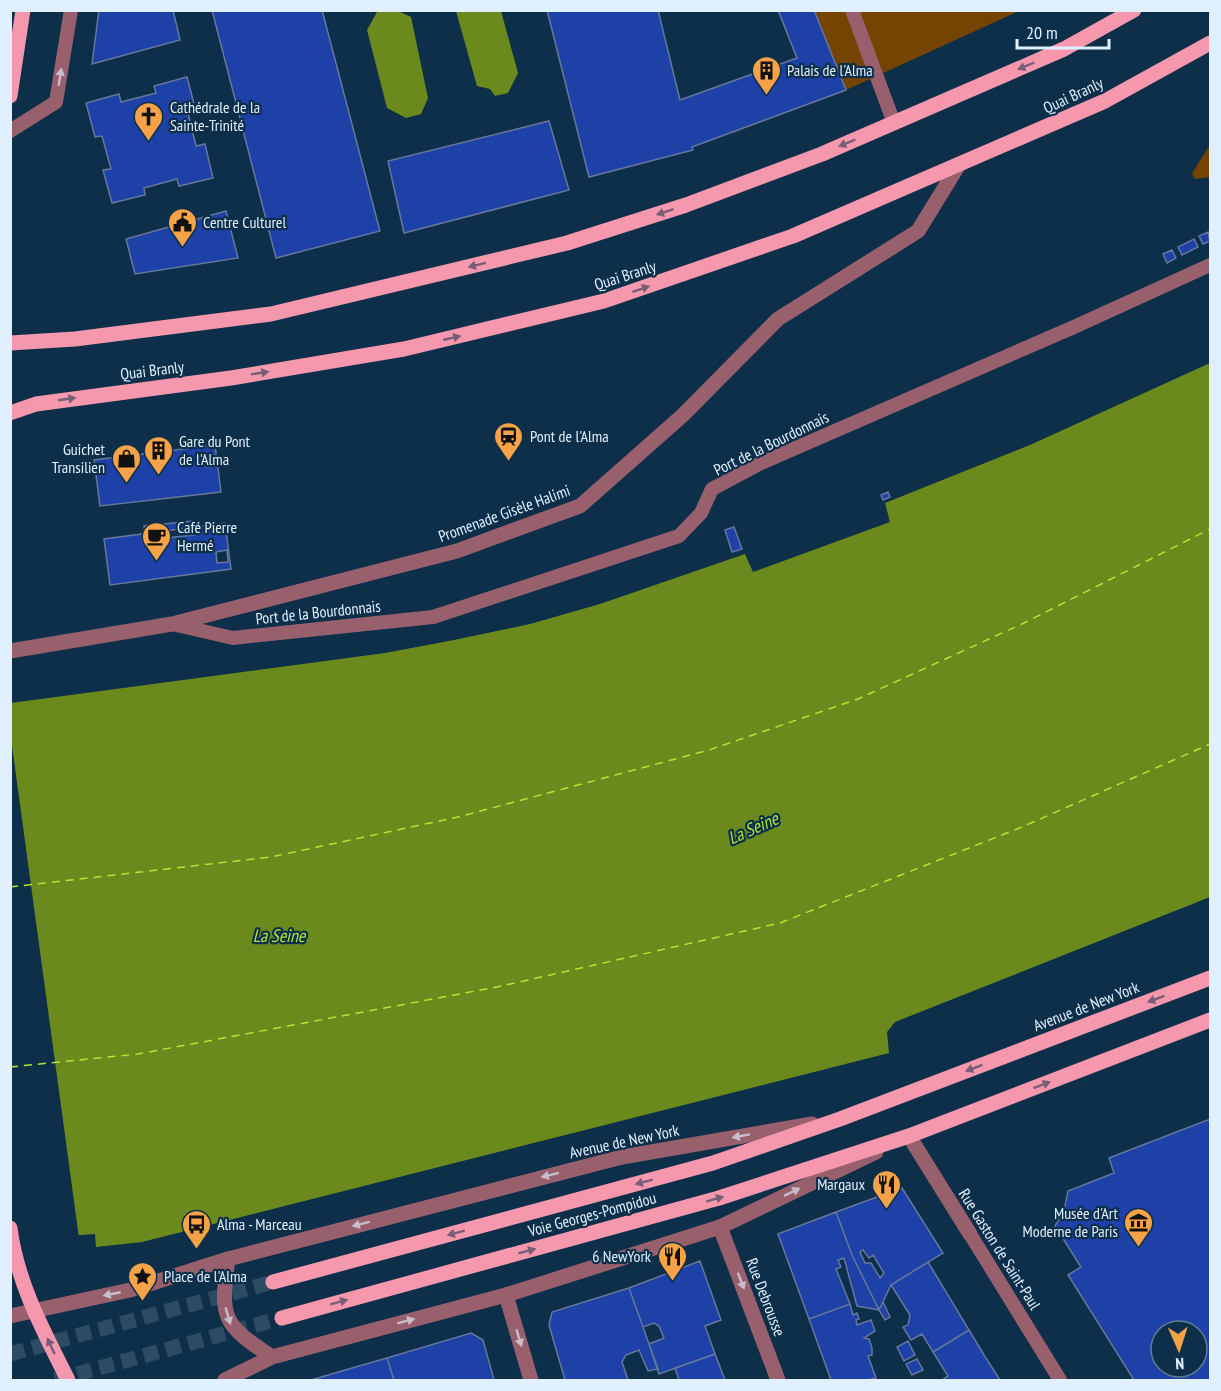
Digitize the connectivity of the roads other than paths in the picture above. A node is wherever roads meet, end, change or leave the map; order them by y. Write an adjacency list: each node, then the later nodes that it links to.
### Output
1 (23, 10): 6 (main road)
2 (71, 10): 8 (lane, one-way to 2)
3 (852, 10): 7 (lane)
4 (1134, 10): 7 (main road, one-way to 7)
5 (1210, 43): 9 (main road, Quai Branly)
6 (10, 96)
7 (894, 123): 11 (main road, one-way to 11)
8 (10, 131)
9 (958, 166): 12 (main road, Quai Branly, one-way to 9); 13 (street, Promenade Gisèle Halimi)
10 (1210, 265): 13 (lane, Port de la Bourdonnais)
11 (10, 343)
12 (10, 413)
13 (172, 624): 14 (street, Promenade Gisèle Halimi)
14 (10, 651)
15 (1210, 978): 17 (main road, Avenue de New York, one-way to 17)
16 (1210, 1020): 18 (main road, one-way to 16)
17 (840, 1119): 22 (street, Avenue de New York, one-way to 22); 23 (main road, Voie Georges-Pompidou, one-way to 23)
18 (909, 1136): 19 (street, one-way to 18); 21 (street, Rue Gaston de Saint-Paul); 27 (main road, Voie Georges-Pompidou, one-way to 18)
19 (720, 1227): 24 (street); 32 (street, Rue Debrousse, one-way to 32)
20 (10, 1228): 25 (main road)
21 (970, 1234): 33 (lane, Rue Gaston de Saint-Paul)
22 (228, 1258): 25 (street, Avenue de New York, one-way to 25); 28 (street, one-way to 28)
23 (273, 1282)
24 (506, 1295): 28 (street, one-way to 24); 31 (street, one-way to 31)
25 (35, 1310): 26 (street); 29 (main road, one-way to 25)
26 (10, 1316)
27 (282, 1318)
28 (272, 1357): 30 (street)
29 (68, 1380)
30 (225, 1380)
31 (531, 1380)
32 (778, 1380)
33 (1060, 1380)

